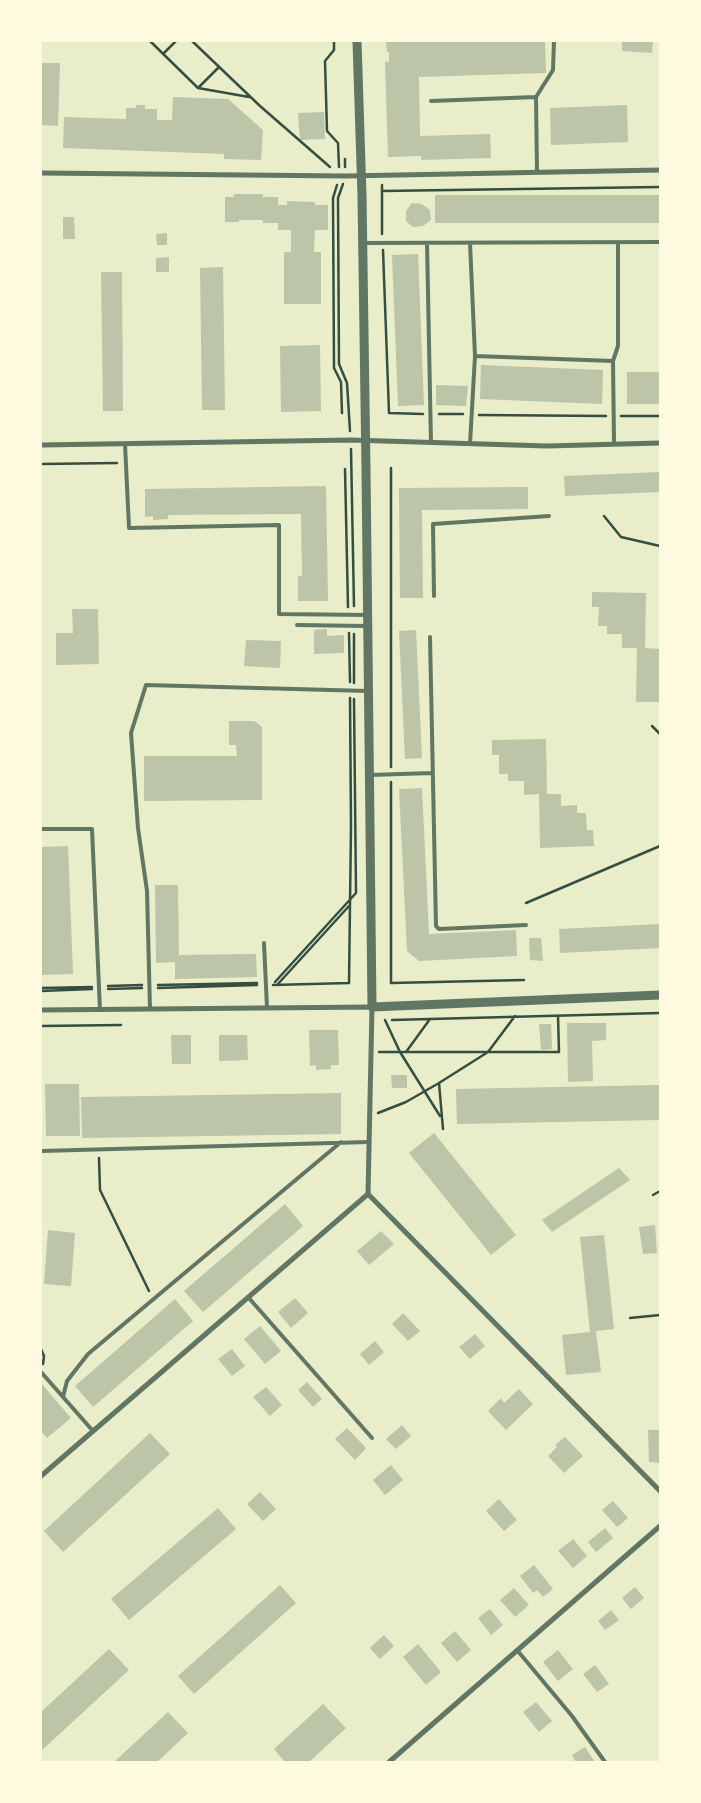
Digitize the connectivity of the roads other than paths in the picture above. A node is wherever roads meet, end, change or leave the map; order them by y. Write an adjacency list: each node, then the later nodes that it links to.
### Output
1 (357, 41): 8 (street)
2 (554, 41): 3 (lane)
3 (536, 97): 4 (lane); 6 (lane)
4 (431, 102)
5 (660, 170): 6 (street)
6 (537, 172): 8 (street)
7 (41, 173): 8 (street)
8 (361, 175): 10 (street)
9 (660, 242): 13 (lane)
10 (362, 243): 11 (lane); 16 (street)
11 (427, 243): 12 (lane); 17 (lane)
12 (470, 243): 13 (lane); 14 (lane)
13 (618, 243): 15 (lane)
14 (474, 356): 15 (lane); 21 (lane)
15 (613, 361): 18 (lane)
16 (365, 441): 17 (street); 20 (street); 25 (street)
17 (431, 443): 21 (street)
18 (614, 443): 19 (street); 21 (street)
19 (660, 443)
20 (125, 444): 22 (street); 25 (lane)
21 (470, 444)
22 (41, 445)
23 (549, 516): 24 (lane)
24 (434, 596)
25 (368, 615): 27 (street)
26 (297, 625): 27 (lane)
27 (368, 626): 29 (street)
28 (430, 637): 30 (lane)
29 (369, 691): 31 (street); 38 (lane)
30 (432, 773): 31 (lane); 33 (lane)
31 (370, 775): 36 (street)
32 (41, 829): 40 (lane)
33 (526, 925)
34 (264, 943): 37 (lane)
35 (660, 995): 36 (street)
36 (372, 1007): 37 (street); 42 (street)
37 (267, 1008): 38 (street)
38 (150, 1009): 40 (street)
39 (41, 1010): 40 (street)
40 (100, 1010)
41 (341, 1142): 42 (lane); 43 (lane); 47 (lane)
42 (369, 1142): 44 (street)
43 (41, 1150)
44 (368, 1194): 45 (street); 51 (street)
45 (248, 1298): 48 (street); 49 (lane)
46 (42, 1373): 47 (lane)
47 (63, 1397): 48 (lane)
48 (93, 1431): 50 (street)
49 (372, 1438)
50 (41, 1476)
51 (660, 1491)
52 (660, 1526): 53 (street)
53 (517, 1650): 54 (street); 55 (lane)
54 (389, 1762)
55 (605, 1762)

